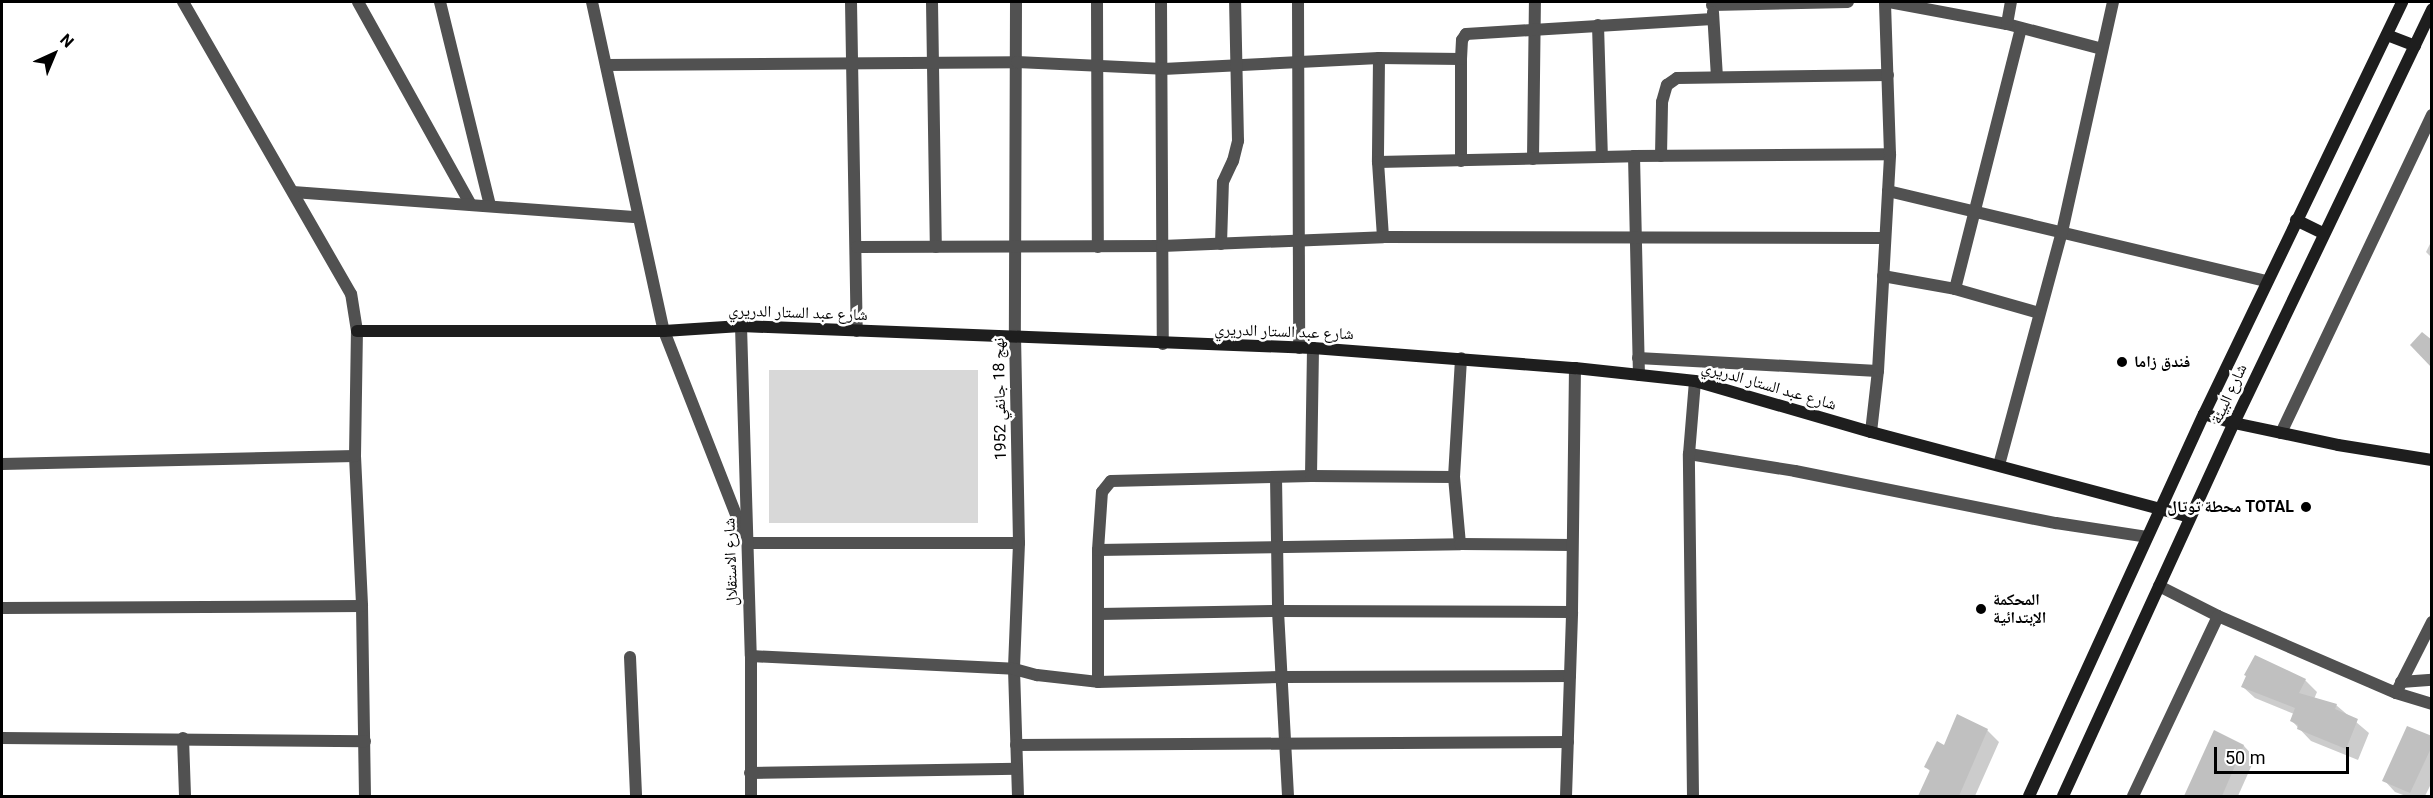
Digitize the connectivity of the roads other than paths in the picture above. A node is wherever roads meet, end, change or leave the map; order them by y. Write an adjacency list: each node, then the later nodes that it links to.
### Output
1 (183, 2): 50 (street)
2 (358, 2): 51 (street)
3 (440, 2): 52 (street)
4 (592, 2): 36 (street)
5 (851, 2): 33 (street)
6 (932, 2): 34 (street)
7 (1016, 2): 31 (street, نهج 18 جانفي 1952)
8 (1098, 2): 37 (street)
9 (1161, 2): 38 (street)
10 (1235, 2): 35 (street)
11 (1298, 2): 32 (street)
12 (1535, 2): 24 (street)
13 (1848, 2): 19 (street)
14 (1885, 2): 39 (street)
15 (1890, 2): 22 (street)
16 (2012, 2): 22 (street)
17 (2113, 2): 28 (street)
18 (2402, 2): 26 (main road)
19 (1712, 3): 21 (street)
20 (2432, 9): 27 (main road, شارع البيئة)
21 (1713, 19): 23 (street); 40 (street)
22 (2007, 24): 25 (street)
23 (1598, 25): 24 (street); 45 (street)
24 (1535, 28): 30 (street); 46 (street)
25 (2021, 28): 28 (street); 53 (street)
26 (2386, 35): 27 (main road); 55 (main road)
27 (2415, 46): 57 (main road, شارع البيئة)
28 (2102, 49): 56 (street)
29 (1379, 58): 30 (street); 32 (street); 48 (street)
30 (1461, 59): 47 (street)
31 (1017, 62): 34 (street); 37 (street); 63 (street, نهج 18 جانفي 1952)
32 (1299, 62): 35 (street); 61 (street)
33 (852, 63): 34 (street); 36 (street); 65 (street)
34 (932, 64): 66 (street)
35 (1236, 64): 38 (street); 62 (street)
36 (606, 65): 54 (street)
37 (1098, 66): 38 (street); 67 (street)
38 (1163, 69): 64 (street)
39 (1888, 75): 40 (street); 42 (street)
40 (1717, 77): 44 (street)
41 (2432, 116): 89 (street)
42 (1890, 154): 44 (street); 49 (street)
43 (1634, 156): 44 (street); 45 (street); 59 (street)
44 (1661, 156)
45 (1602, 157): 46 (street)
46 (1533, 159): 47 (street)
47 (1461, 161): 48 (street)
48 (1378, 162): 58 (street)
49 (1888, 191): 53 (street); 60 (street)
50 (293, 192): 51 (street); 73 (street)
51 (471, 205): 52 (street)
52 (490, 206): 54 (street)
53 (1974, 211): 56 (street); 70 (street)
54 (637, 217): 74 (street)
55 (2296, 220): 57 (main road); 69 (main road)
56 (2062, 232): 69 (street); 71 (street)
57 (2323, 233): 87 (main road, شارع البيئة)
58 (1383, 237): 59 (street); 61 (street)
59 (1634, 237): 60 (street); 81 (street)
60 (1885, 238): 68 (street)
61 (1298, 241): 62 (street); 78 (street)
62 (1221, 244): 64 (street)
63 (1017, 246): 66 (street); 67 (street); 76 (street, نهج 18 جانفي 1952)
64 (1162, 246): 67 (street); 77 (street)
65 (857, 247): 66 (street); 75 (street)
66 (936, 247)
67 (1098, 247)
68 (1883, 276): 70 (street); 83 (street)
69 (2266, 281): 86 (main road)
70 (1954, 289): 71 (street)
71 (2039, 313): 94 (street)
72 (741, 326): 74 (main road, شارع عبد الستار الدريري); 75 (main road, شارع عبد الستار الدريري); 101 (street, شارع الاستقلال)
73 (357, 331): 74 (main road, شارع عبد الستار الدريري); 91 (street)
74 (664, 331): 101 (street)
75 (857, 331): 76 (main road, شارع عبد الستار الدريري)
76 (1015, 335): 77 (main road, شارع عبد الستار الدريري); 102 (street, نهج 18 جانفي 1952)
77 (1163, 344): 78 (main road, شارع عبد الستار الدريري)
78 (1299, 348): 79 (main road, شارع عبد الستار الدريري)
79 (1313, 348): 80 (main road, شارع عبد الستار الدريري); 95 (street)
80 (1461, 358): 82 (main road, شارع عبد الستار الدريري); 97 (street)
81 (1638, 358): 83 (street); 84 (street)
82 (1575, 368): 84 (main road, شارع عبد الستار الدريري); 104 (street)
83 (1878, 371): 88 (street)
84 (1639, 375): 85 (main road, شارع عبد الستار الدريري)
85 (1695, 381): 88 (main road, شارع عبد الستار الدريري); 90 (street)
86 (2204, 414): 87 (main road); 98 (main road)
87 (2234, 423): 89 (main road); 99 (main road, شارع البيئة)
88 (1871, 432): 94 (main road, شارع عبد الستار الدريري)
89 (2282, 433): 92 (main road)
90 (1689, 454): 100 (street); 139 (street)
91 (355, 456): 93 (street); 108 (street)
92 (2432, 460)
93 (2, 464)
94 (1999, 465): 98 (main road, شارع عبد الستار الدريري)
95 (1311, 476): 96 (street); 97 (street)
96 (1276, 477): 105 (street); 106 (street)
97 (1454, 477): 103 (street)
98 (2160, 509): 99 (main road, شارع عبد الستار الدريري); 100 (main road)
99 (2190, 517): 107 (main road, شارع البيئة)
100 (2147, 537): 140 (main road)
101 (747, 543): 102 (street); 115 (street, شارع الاستقلال)
102 (1019, 543): 117 (street, نهج 18 جانفي 1952)
103 (1460, 544): 104 (street); 105 (street)
104 (1572, 545): 111 (street)
105 (1277, 547): 106 (street); 110 (street)
106 (1098, 550): 112 (street)
107 (2159, 586): 113 (street); 141 (main road, شارع البيئة)
108 (362, 606): 109 (street); 126 (street)
109 (2, 608)
110 (1278, 611): 111 (street); 112 (street); 119 (street)
111 (1572, 612): 118 (street)
112 (1099, 614): 121 (street)
113 (2218, 616): 122 (street); 142 (street)
114 (2432, 622): 122 (street)
115 (752, 656): 117 (street); 131 (street, شارع الاستقلال)
116 (630, 657): 134 (street)
117 (1014, 669): 121 (street); 129 (street, نهج 18 جانفي 1952)
118 (1570, 676): 119 (street); 127 (street)
119 (1281, 677): 121 (street); 128 (street)
120 (2432, 680): 122 (street)
121 (1098, 682)
122 (2399, 688): 123 (street)
123 (2432, 704)
124 (2, 738): 125 (street)
125 (183, 738): 126 (street); 132 (street)
126 (365, 741): 133 (street)
127 (1568, 742): 128 (street); 138 (street)
128 (1284, 744): 129 (street); 137 (street)
129 (1016, 745): 130 (street, نهج 18 جانفي 1952)
130 (1017, 769): 131 (street); 136 (street, نهج 18 جانفي 1952)
131 (750, 773): 135 (street, شارع الاستقلال)
132 (185, 796)
133 (365, 796)
134 (636, 796)
135 (751, 796)
136 (1018, 796)
137 (1287, 796)
138 (1566, 796)
139 (1693, 796)
140 (2029, 796)
141 (2063, 796)
142 (2133, 796)

